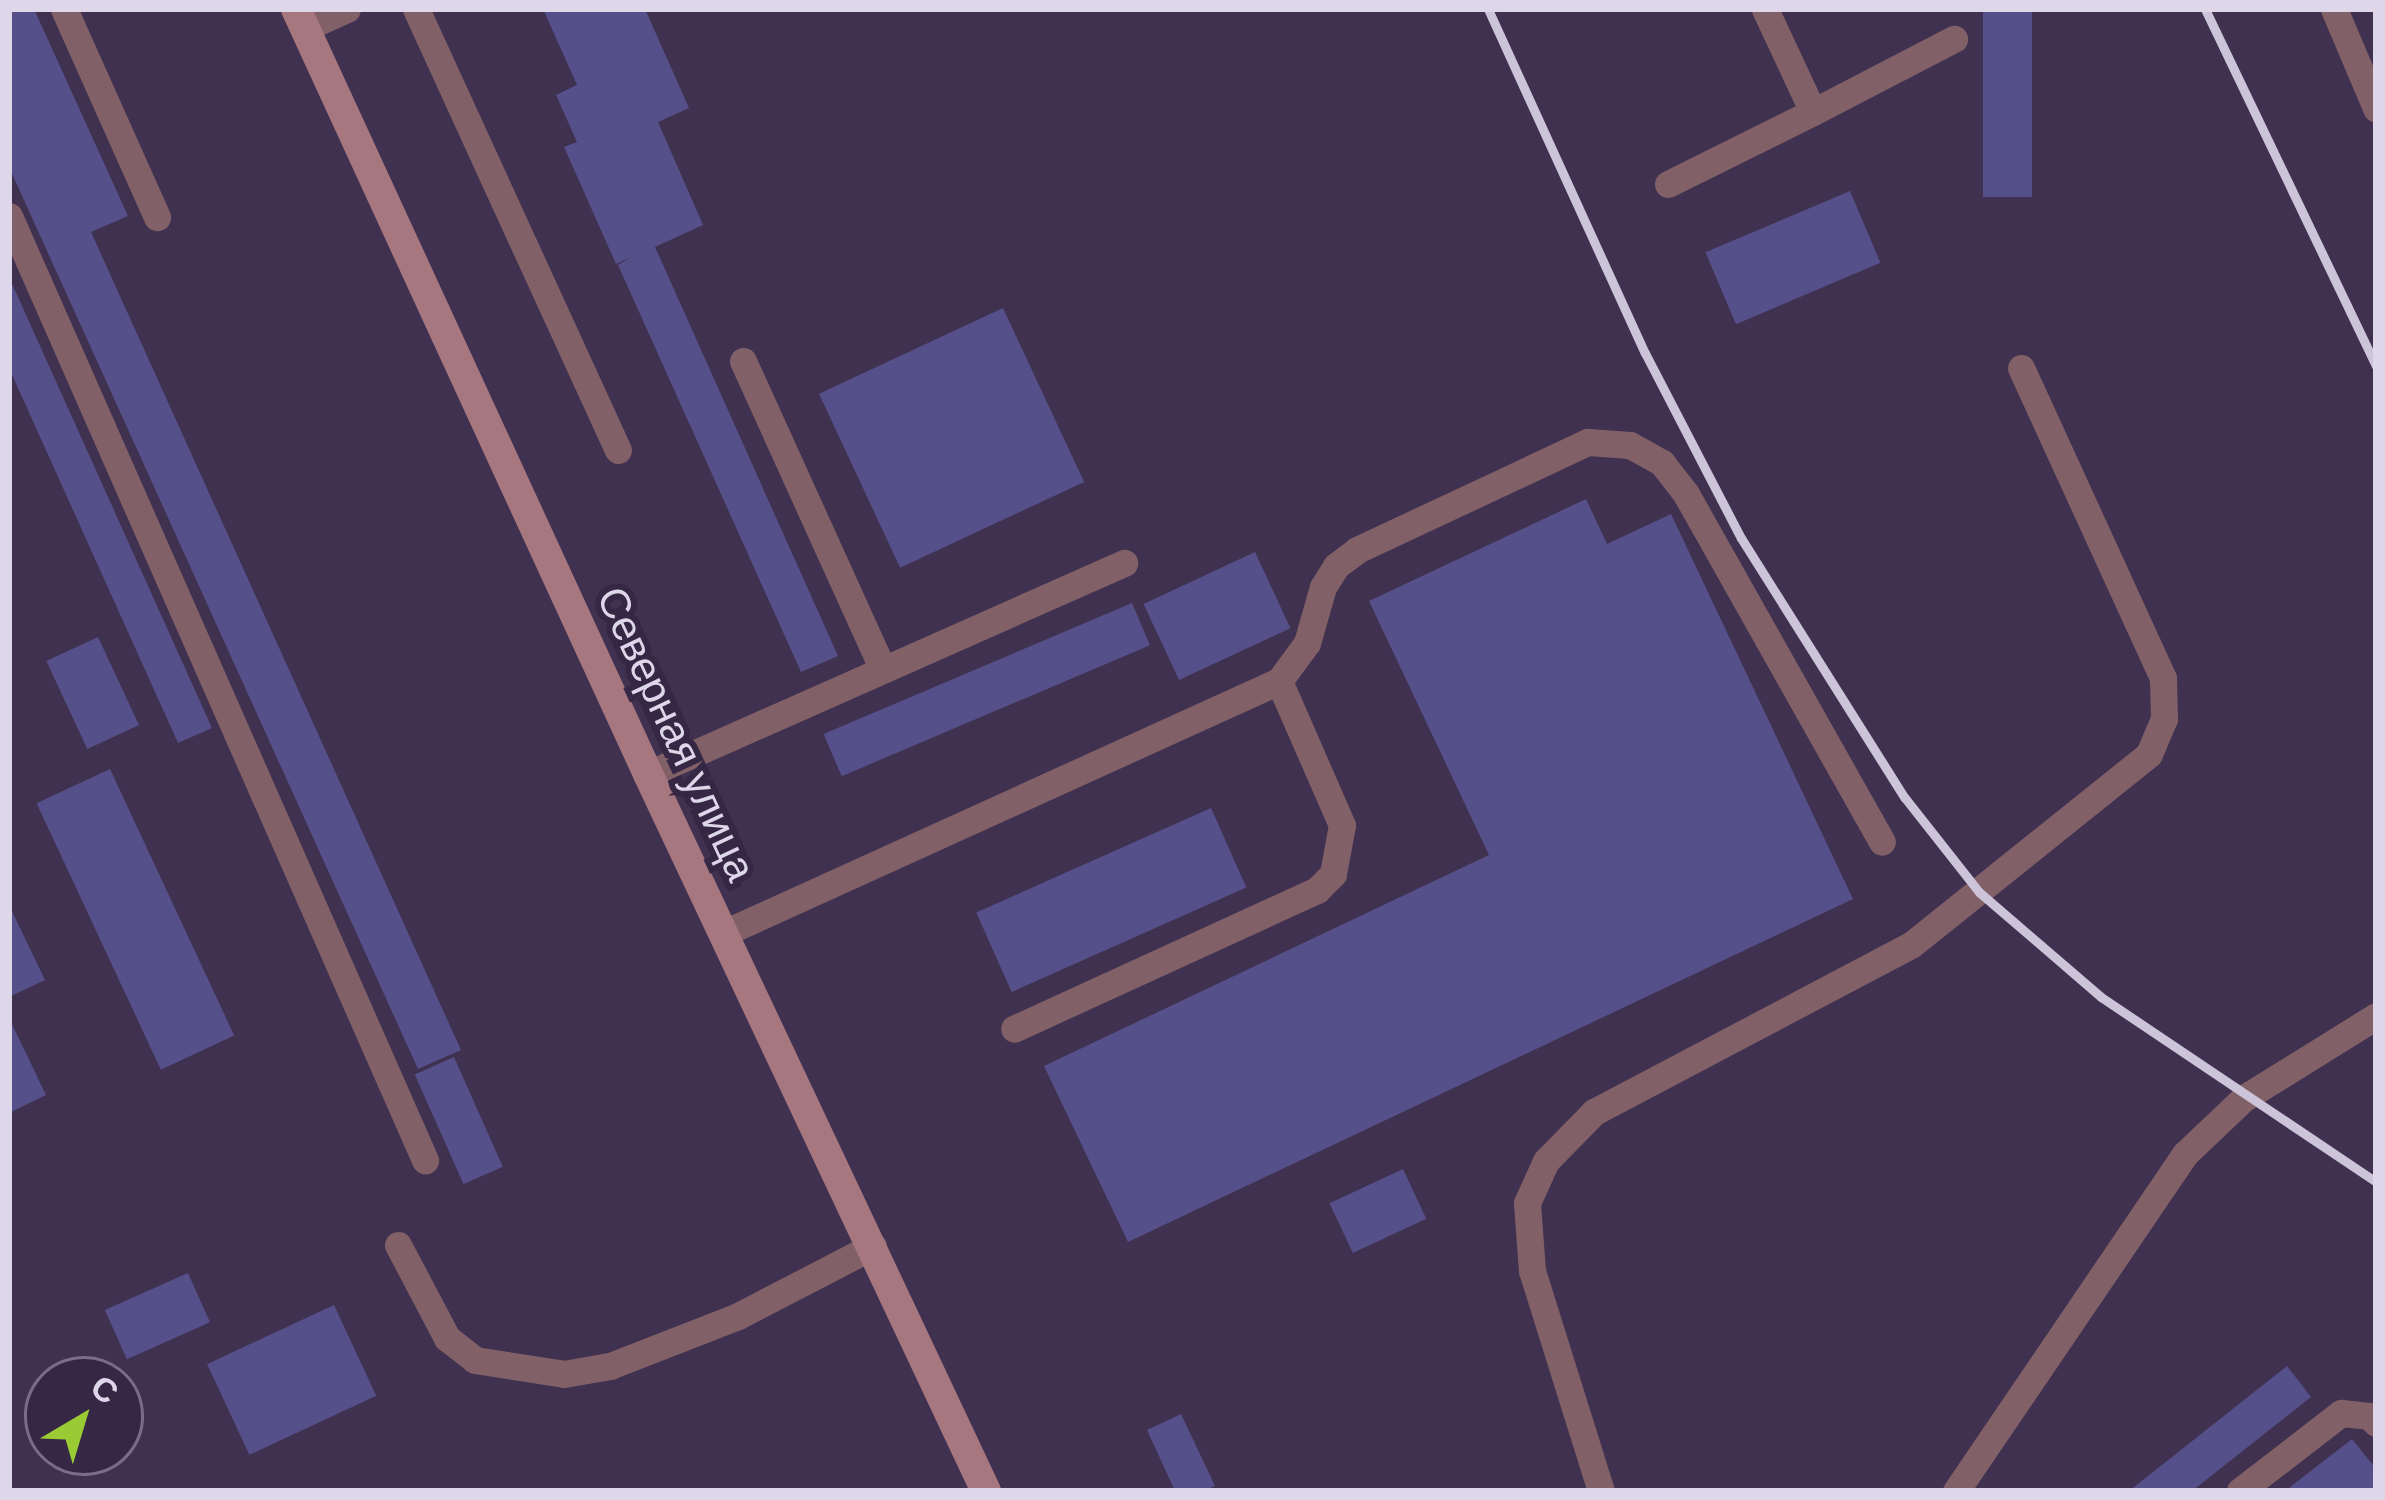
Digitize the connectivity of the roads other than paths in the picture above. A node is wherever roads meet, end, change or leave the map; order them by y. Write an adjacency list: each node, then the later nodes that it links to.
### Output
1 (64, 9): 12 (lane)
2 (347, 9): 6 (lane)
3 (416, 9): 15 (lane)
4 (1765, 9): 9 (lane)
5 (2334, 9): 8 (lane)
6 (300, 18): 19 (main road, Северная улица)
7 (1954, 39): 9 (lane)
8 (2376, 108)
9 (1814, 112): 10 (lane)
10 (1668, 184)
11 (9, 216): 24 (lane)
12 (157, 217)
13 (743, 361): 17 (lane)
14 (2021, 368): 30 (lane)
15 (618, 451)
16 (1124, 563): 17 (lane)
17 (884, 669): 19 (lane)
18 (1279, 681): 20 (lane); 21 (lane); 23 (lane)
19 (647, 774): 21 (main road, Северная улица)
20 (1882, 842)
21 (724, 933): 26 (main road, Северная улица)
22 (2376, 1016): 31 (lane)
23 (1014, 1029)
24 (425, 1160)
25 (398, 1245): 26 (lane)
26 (873, 1246): 29 (main road, Северная улица)
27 (2376, 1423): 28 (lane)
28 (2249, 1488)
29 (986, 1491)
30 (1601, 1491)
31 (1956, 1491)

